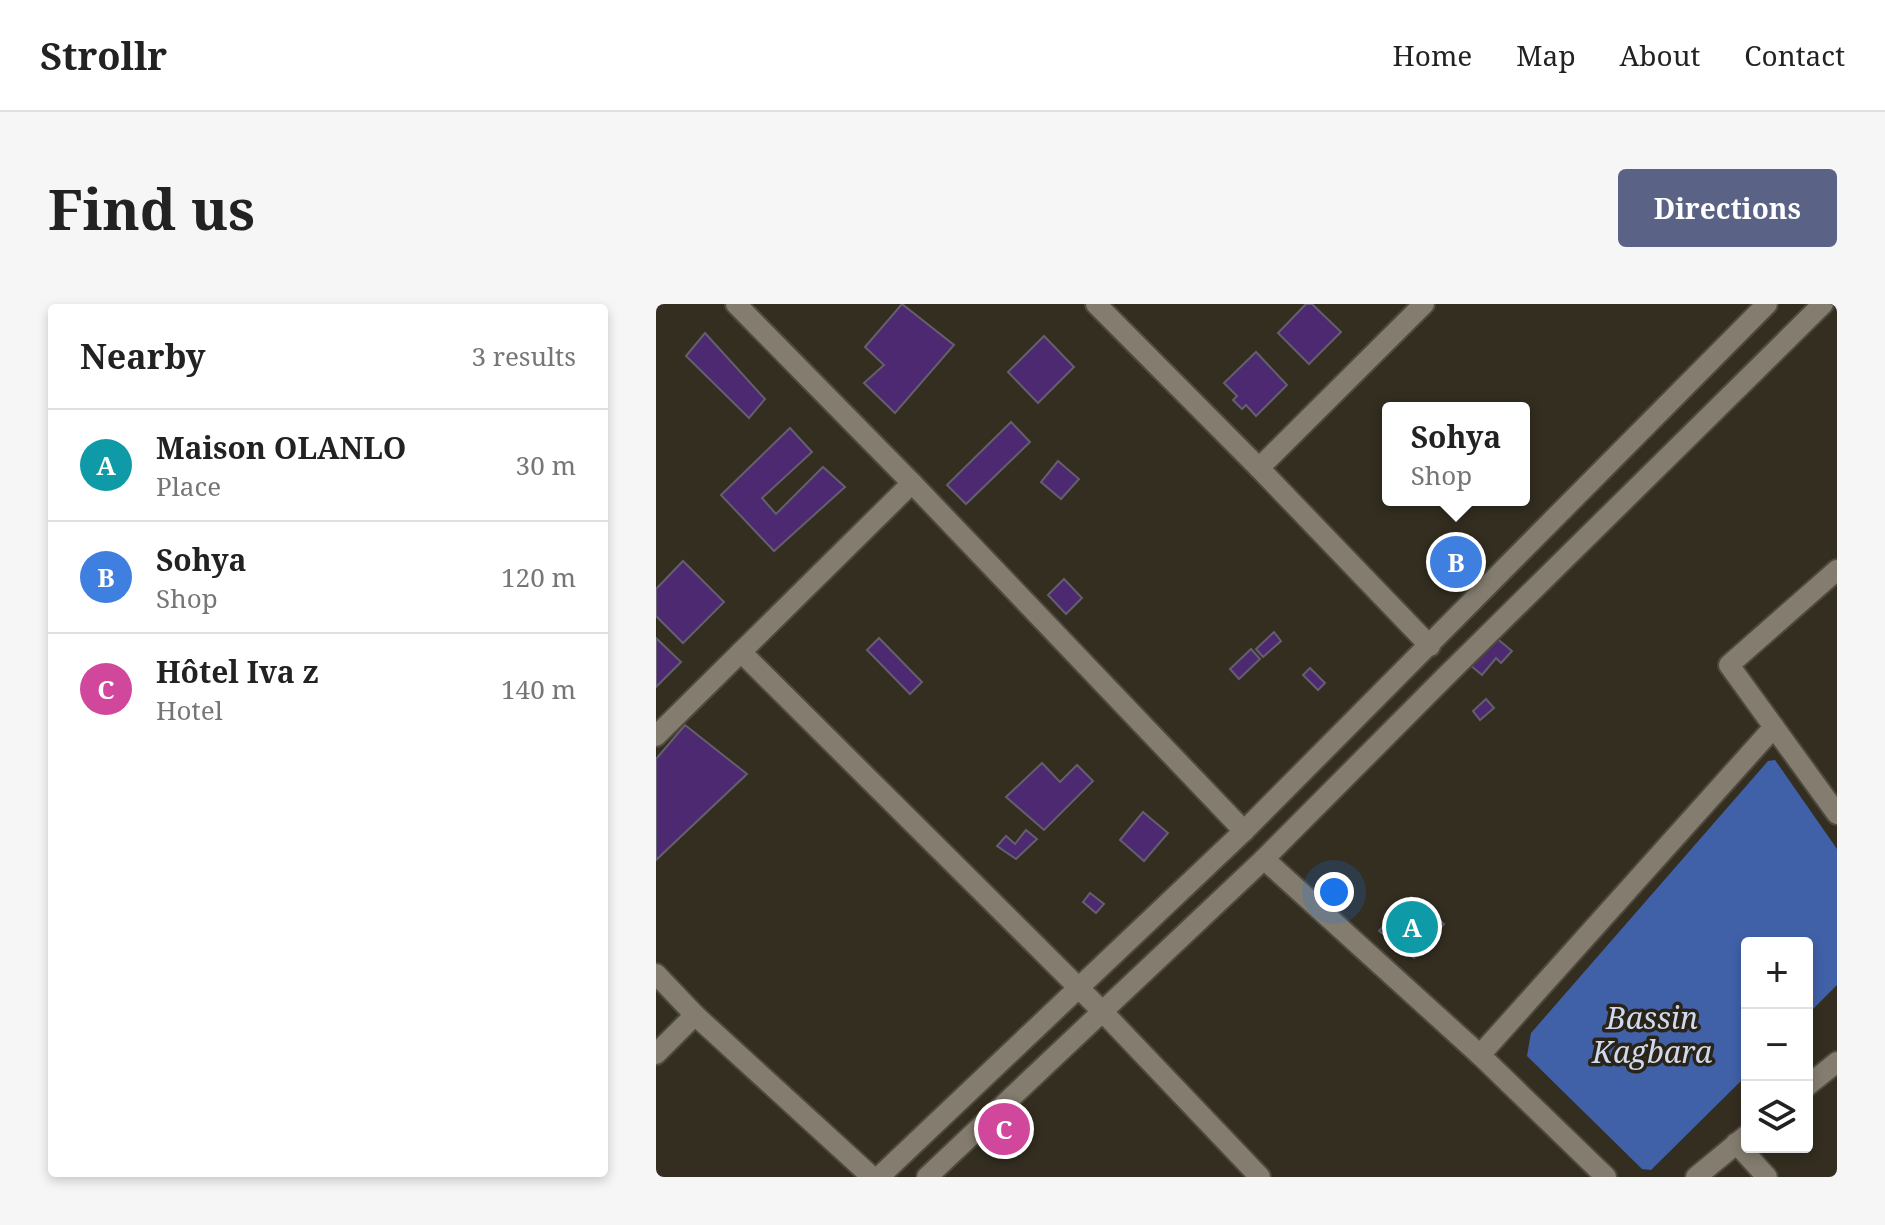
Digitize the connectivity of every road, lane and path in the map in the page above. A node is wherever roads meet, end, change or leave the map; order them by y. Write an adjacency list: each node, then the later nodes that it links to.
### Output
1 (736, 304): 8 (street)
2 (1096, 304): 7 (street)
3 (1424, 304): 7 (street)
4 (1767, 304): 10 (street)
5 (1824, 304): 6 (street); 17 (street)
6 (1837, 316)
7 (1259, 468): 10 (street)
8 (912, 483): 11 (street); 16 (street)
9 (1837, 570): 12 (street)
10 (1430, 646): 16 (street)
11 (741, 652): 13 (street); 19 (street)
12 (1774, 727): 14 (street); 23 (street)
13 (656, 736)
14 (1829, 784): 15 (street)
15 (1837, 814)
16 (1244, 831): 19 (street)
17 (1264, 859): 20 (street); 23 (street)
18 (656, 974): 21 (street)
19 (1079, 987): 20 (street); 29 (street)
20 (1102, 1011): 30 (street); 31 (street)
21 (695, 1015): 22 (street); 28 (street)
22 (656, 1054)
23 (1480, 1055): 32 (street)
24 (1837, 1062): 25 (street)
25 (1813, 1081)
26 (1741, 1140): 33 (street)
27 (1751, 1153): 34 (street)
28 (872, 1177)
29 (879, 1177)
30 (927, 1177)
31 (1260, 1177)
32 (1606, 1177)
33 (1696, 1177)
34 (1767, 1177)

